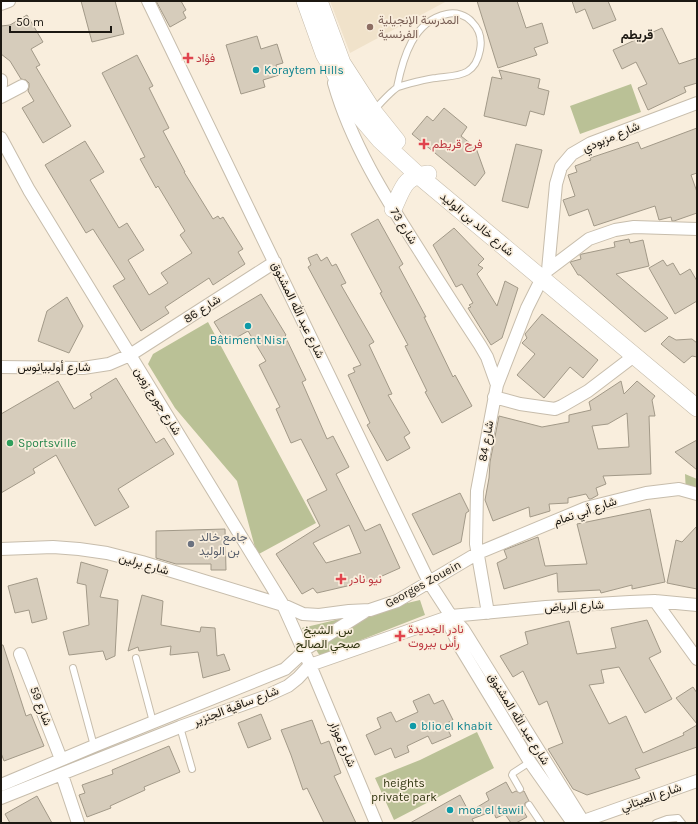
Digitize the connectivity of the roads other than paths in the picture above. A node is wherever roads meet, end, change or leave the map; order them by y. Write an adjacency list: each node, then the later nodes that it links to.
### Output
1 (9, 1): 5 (street)
2 (148, 1): 18 (street, شارع عبد الله المشنوق)
3 (305, 1): 6 (main road, شارع خالد بن الوليد)
4 (319, 1): 6 (main road, شارع خالد بن الوليد)
5 (1, 4)
6 (337, 67): 13 (main road, شارع خالد بن الوليد); 16 (street, شارع 73)
7 (1, 80): 8 (street)
8 (1, 85)
9 (22, 86): 11 (street)
10 (397, 88): 10 (lane); 13 (lane)
11 (1, 97)
12 (697, 103): 19 (street, شارع مزبودي)
13 (368, 115): 15 (main road, شارع خالد بن الوليد)
14 (1, 138): 20 (street, شارع جورج زوين)
15 (426, 174): 16 (main road); 19 (main road, شارع خالد بن الوليد)
16 (393, 209): 23 (street, شارع 73)
17 (697, 229): 19 (street)
18 (275, 262): 20 (street, شارع 86); 29 (street, شارع عبد الله المشنوق)
19 (545, 274): 21 (main road, شارع خالد بن الوليد); 23 (street, شارع 84); 24 (main road, شارع خالد بن الوليد)
20 (130, 355): 22 (street, شارع أولبيانوس); 31 (street, شارع جورج زوين)
21 (634, 356): 23 (street); 25 (main road, شارع خالد بن الوليد)
22 (1, 367)
23 (496, 391): 28 (street, شارع 84)
24 (697, 395)
25 (697, 408)
26 (697, 494): 28 (street, شارع أبي تمام)
27 (1, 549): 31 (street, شارع برلين)
28 (478, 553): 29 (street, Georges Zouein); 34 (street, شارع 84)
29 (429, 582): 33 (street, Georges Zouein); 35 (street, شارع عبد الله المشنوق)
30 (655, 601): 32 (street, شارع الرياض); 34 (street, شارع الرياض); 39 (street)
31 (283, 605): 33 (street, Georges Zouein); 36 (street, شارع جورج زوين)
32 (697, 605)
33 (366, 611): 36 (street, Georges Zouein)
34 (488, 613): 35 (street, شارع الرياض)
35 (452, 616): 40 (street, شارع ساقية الجنزير); 46 (street, شارع عبد الله المشنوق); 57 (street, شارع عبد الله المشنوق)
36 (304, 650): 40 (street, شارع جورج زوين); 42 (street, شارع ساقية الجنزير)
37 (20, 654): 45 (street, شارع 59)
38 (136, 658): 42 (lane)
39 (697, 659)
40 (310, 665): 43 (street, شارع ساقية الجنزير); 55 (street, شارع موزار)
41 (73, 668): 44 (lane)
42 (153, 722): 44 (street, شارع ساقية الجنزير)
43 (180, 727): 47 (lane); 48 (street, شارع ساقية الجنزير)
44 (94, 746): 45 (street, شارع ساقية الجنزير)
45 (61, 759): 50 (street, شارع ساقية الجنزير)
46 (530, 762): 51 (lane); 57 (street, شارع عبد الله المشنوق)
47 (192, 770)
48 (62, 775): 52 (street, شارع ساقية الجنزير); 54 (street)
49 (697, 781): 57 (street, شارع العيتاني)
50 (1, 785)
51 (520, 788)
52 (1, 798)
53 (529, 804): 56 (lane)
54 (78, 823)
55 (376, 823)
56 (541, 823)
57 (580, 823)
58 (656, 823): 59 (lane)
59 (682, 823)

